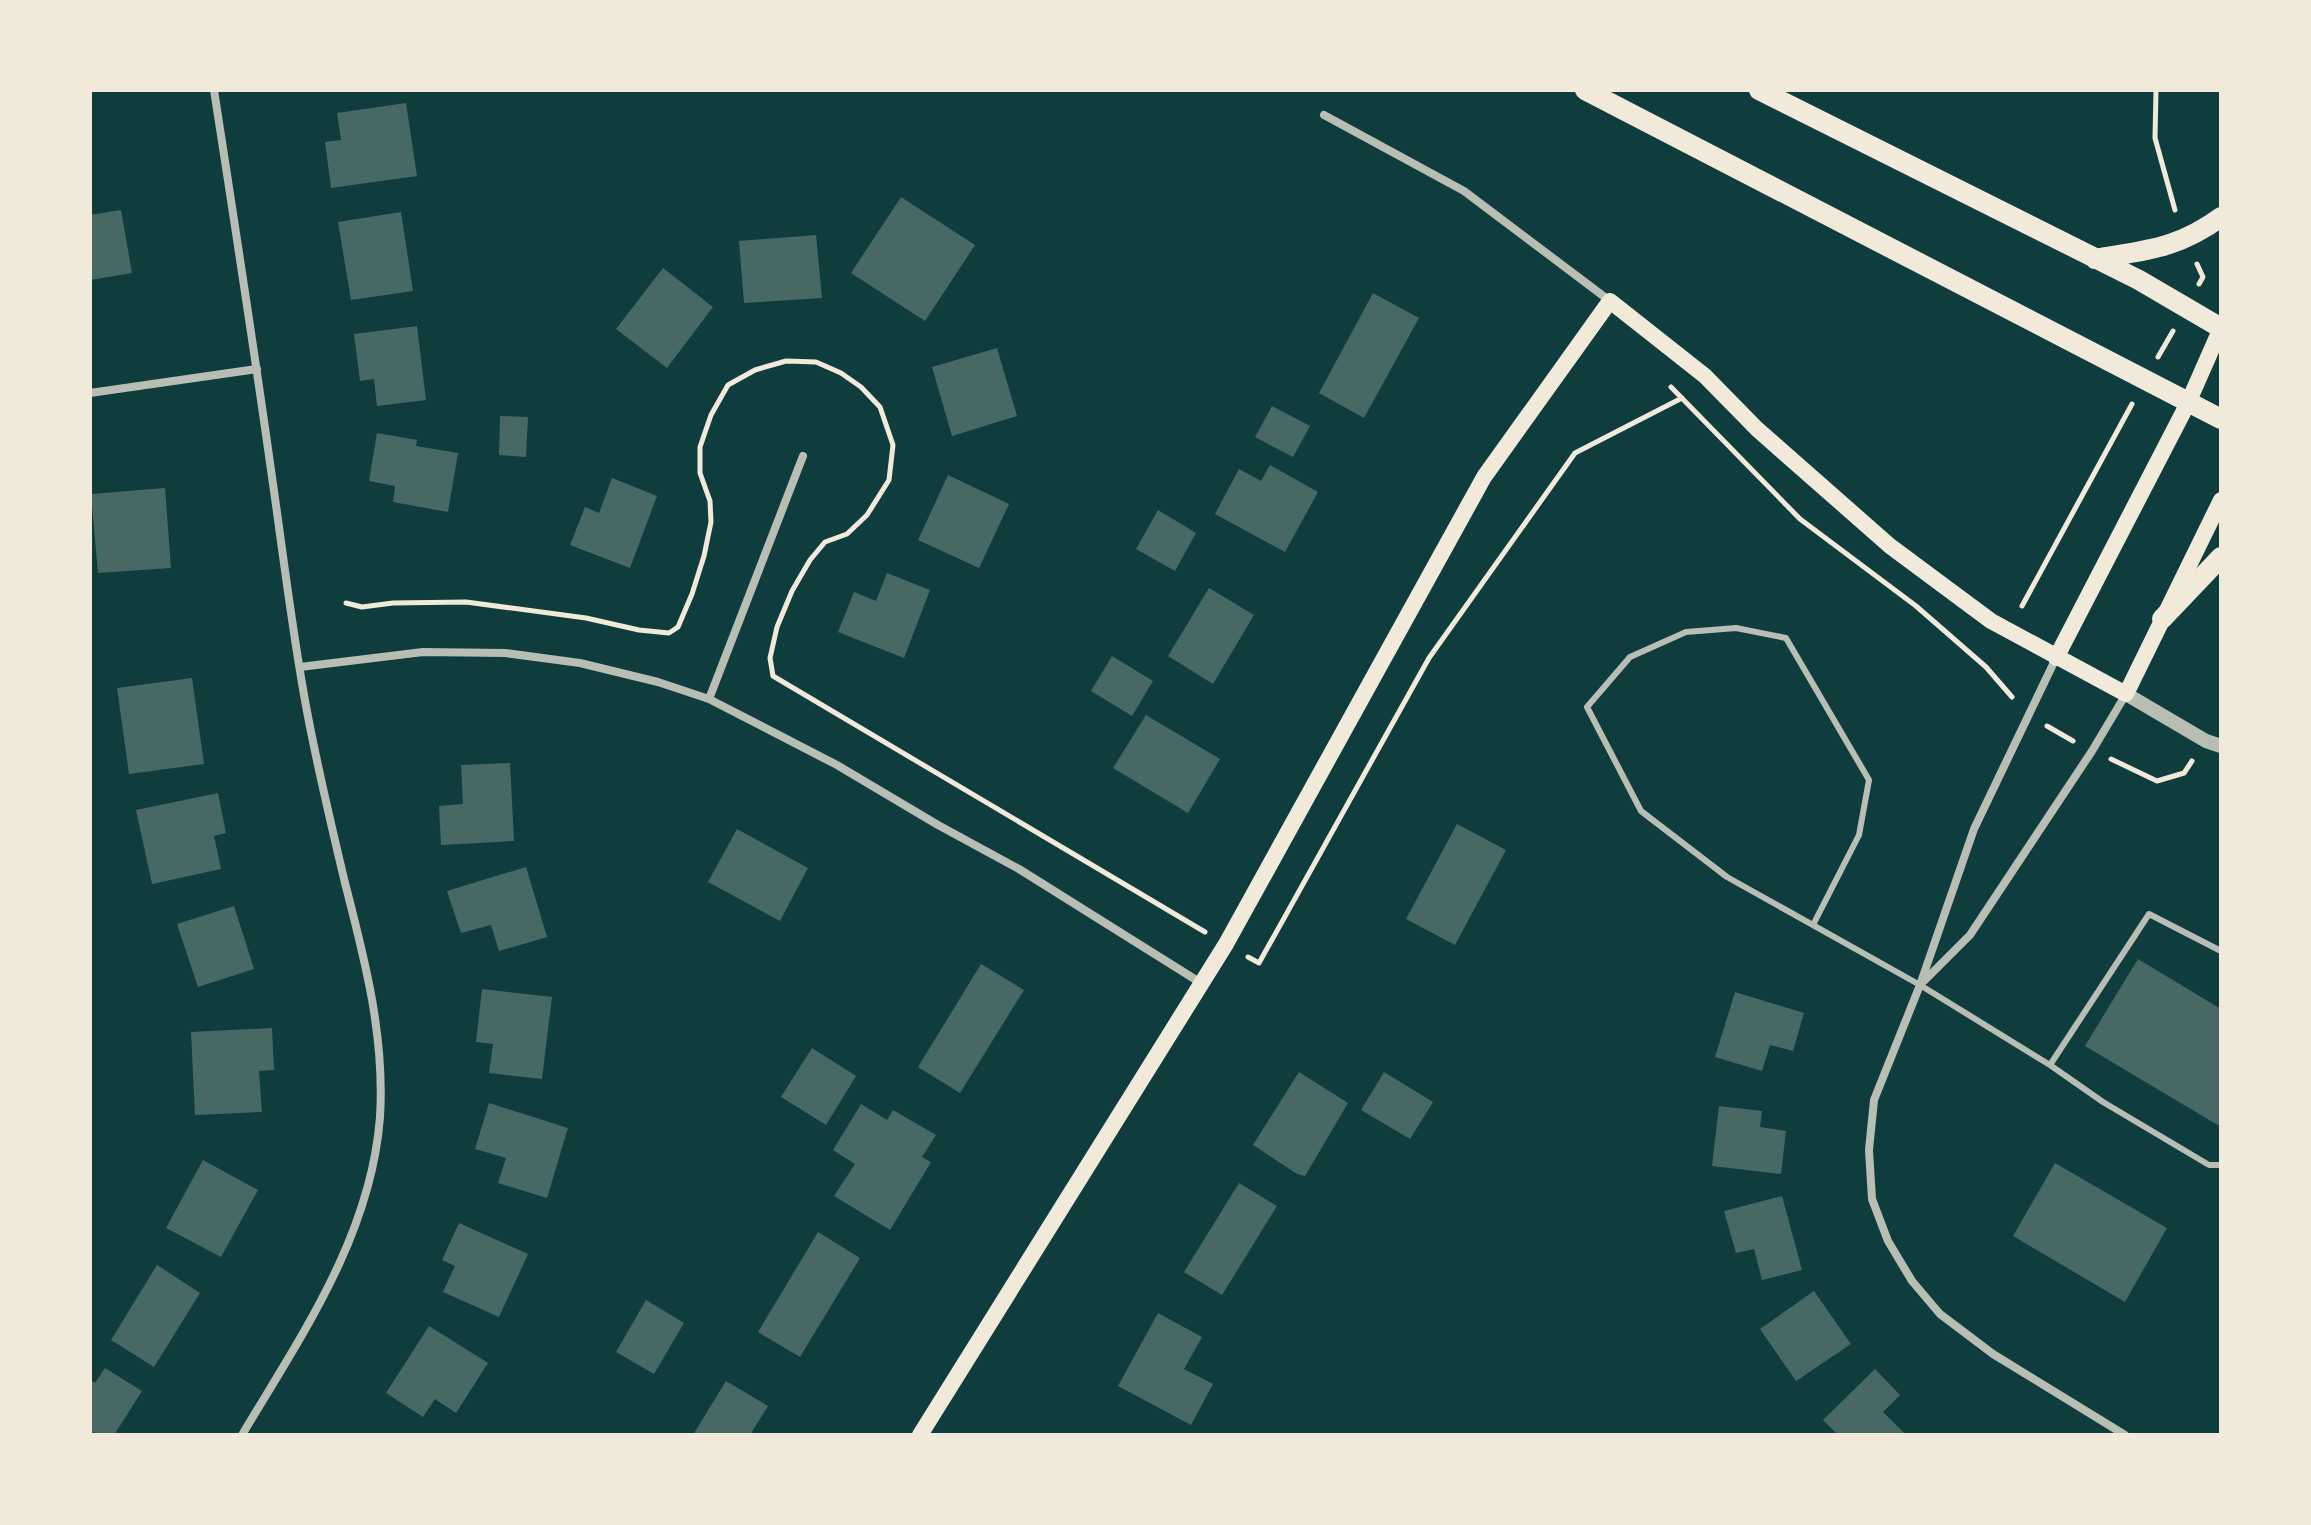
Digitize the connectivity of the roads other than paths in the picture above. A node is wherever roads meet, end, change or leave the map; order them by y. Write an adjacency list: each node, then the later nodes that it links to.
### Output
1 (214, 90): 9 (street)
2 (1585, 90): 11 (main road)
3 (1759, 90): 6 (main road)
4 (1324, 115): 7 (street)
5 (2221, 217): 6 (main road)
6 (2095, 259): 8 (main road)
7 (1610, 301): 17 (main road); 24 (main road)
8 (2221, 328): 11 (main road)
9 (257, 369): 10 (street); 18 (street)
10 (90, 393)
11 (2188, 403): 12 (main road); 17 (main road)
12 (2221, 419)
13 (803, 456): 20 (street)
14 (2221, 500): 16 (main road)
15 (2221, 557): 16 (main road)
16 (2162, 619): 19 (main road)
17 (2056, 658): 19 (main road); 25 (street)
18 (300, 667): 20 (street); 28 (street)
19 (2126, 694): 21 (street); 25 (street)
20 (709, 699): 24 (street)
21 (2221, 746)
22 (1813, 925): 22 (lane); 25 (lane)
23 (2221, 951): 26 (lane)
24 (1201, 983): 29 (main road)
25 (1920, 985): 26 (lane); 30 (street)
26 (2050, 1065): 27 (lane)
27 (2221, 1165)
28 (242, 1435)
29 (920, 1435)
30 (2125, 1435)

